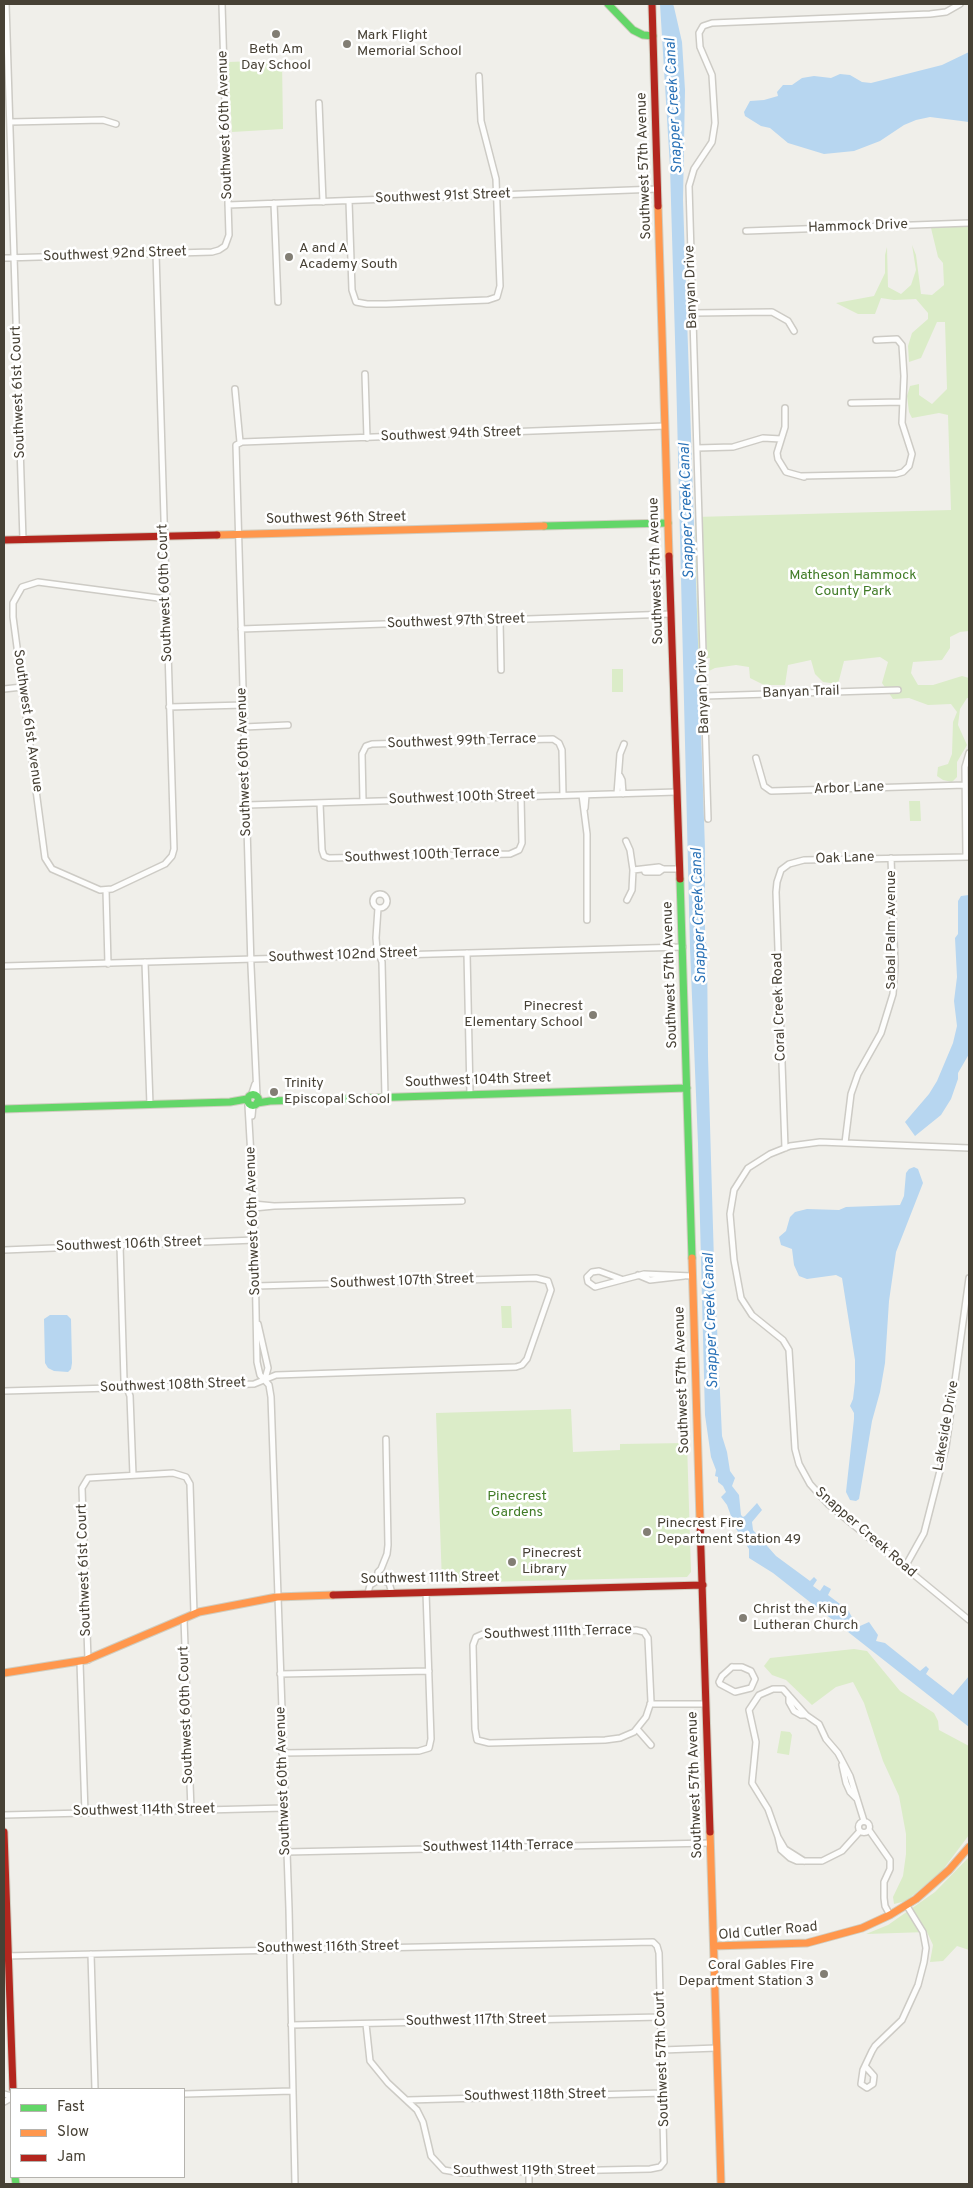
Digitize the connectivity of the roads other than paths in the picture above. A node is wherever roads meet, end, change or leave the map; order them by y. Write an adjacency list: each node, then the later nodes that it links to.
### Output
1 (6, 4): 9 (street, Southwest 61st Court)
2 (222, 4): 16 (street, Southwest 60th Avenue)
3 (608, 4): 6 (main road)
4 (652, 4): 6 (main road, Southwest 57th Avenue)
5 (960, 4): 24 (street, Banyan Drive)
6 (653, 36): 11 (main road, Southwest 57th Avenue)
7 (479, 76): 12 (street)
8 (319, 103): 14 (street)
9 (10, 122): 10 (street); 22 (street, Southwest 61st Court)
10 (116, 124)
11 (658, 189): 12 (street, Southwest 91st Street); 32 (main road, Southwest 57th Avenue)
12 (497, 195): 13 (street, Southwest 91st Street); 13 (street)
13 (349, 201): 14 (street, Southwest 91st Street)
14 (323, 202): 15 (street, Southwest 91st Street)
15 (274, 203): 16 (street, Southwest 91st Street); 23 (street)
16 (228, 205): 19 (street, Southwest 60th Avenue)
17 (969, 222): 18 (street, Hammock Drive)
18 (746, 231)
19 (225, 246): 20 (street, Southwest 92nd Street)
20 (156, 253): 22 (street, Southwest 92nd Street); 39 (street, Southwest 60th Court)
21 (4, 258): 22 (street, Southwest 92nd Street)
22 (15, 258): 41 (street, Southwest 61st Court)
23 (278, 302)
24 (693, 313): 25 (street); 36 (street, Banyan Drive)
25 (794, 331)
26 (876, 340): 29 (street)
27 (365, 374): 33 (street)
28 (235, 389): 35 (street, Southwest 60th Avenue)
29 (902, 402): 30 (street); 34 (street)
30 (851, 403)
31 (785, 408): 34 (street)
32 (665, 426): 33 (street, Southwest 94th Street); 37 (main road, Southwest 57th Avenue)
33 (367, 438): 35 (street, Southwest 94th Street)
34 (781, 439): 36 (street)
35 (239, 443): 38 (street, Southwest 60th Avenue)
36 (697, 448): 50 (street, Banyan Drive)
37 (668, 523): 38 (main road, Southwest 96th Street); 43 (main road, Southwest 57th Avenue)
38 (238, 533): 39 (main road, Southwest 96th Street); 45 (street, Southwest 60th Avenue)
39 (164, 536): 41 (main road, Southwest 96th Street); 42 (street, Southwest 60th Court)
40 (4, 540): 41 (main road, Southwest 96th Street)
41 (23, 540)
42 (166, 599): 47 (street, Southwest 61st Avenue); 52 (street, Southwest 60th Court)
43 (671, 614): 44 (street, Southwest 97th Street); 59 (main road, Southwest 57th Avenue)
44 (500, 620): 45 (street, Southwest 97th Street); 46 (street)
45 (241, 629): 51 (street, Southwest 60th Avenue)
46 (501, 670)
47 (22, 687): 48 (street); 74 (street, Southwest 61st Avenue)
48 (4, 690)
49 (898, 690): 50 (street, Banyan Trail)
50 (704, 696): 67 (street, Banyan Drive)
51 (244, 705): 52 (street); 54 (street, Southwest 60th Avenue)
52 (170, 708): 74 (street, Southwest 60th Court)
53 (288, 725): 54 (street)
54 (244, 727): 66 (street, Southwest 60th Avenue)
55 (624, 744): 60 (street)
56 (969, 753): 58 (street)
57 (756, 758): 58 (street, Arbor Lane)
58 (965, 785): 69 (street)
59 (677, 792): 60 (street, Southwest 100th Street); 72 (main road, Southwest 57th Avenue)
60 (620, 794): 62 (street, Southwest 100th Street)
61 (563, 795): 62 (street, Southwest 100th Street); 63 (street, Southwest 100th Street); 64 (street, Southwest 99th Terrace)
62 (584, 795): 77 (street)
63 (521, 797): 64 (street, Southwest 100th Street); 65 (street, Southwest 100th Terrace)
64 (363, 802): 65 (street, Southwest 100th Street)
65 (320, 803): 66 (street, Southwest 100th Street)
66 (247, 805): 81 (street, Southwest 60th Avenue)
67 (708, 819)
68 (626, 841): 73 (street)
69 (968, 857): 70 (street, Oak Lane)
70 (891, 858): 71 (street, Oak Lane); 91 (street, Sabal Palm Avenue)
71 (783, 868): 92 (street, Coral Creek Road)
72 (679, 869): 73 (street); 78 (main road, Southwest 57th Avenue)
73 (632, 870): 75 (street)
74 (106, 890): 83 (street)
75 (627, 900)
76 (378, 908): 80 (street)
77 (587, 920)
78 (683, 947): 79 (street, Southwest 102nd Street); 85 (main road, Southwest 57th Avenue)
79 (467, 952): 80 (street, Southwest 102nd Street); 86 (street)
80 (380, 955): 81 (street, Southwest 102nd Street); 87 (street)
81 (251, 959): 82 (street, Southwest 102nd Street); 88 (street, Southwest 60th Avenue)
82 (145, 962): 83 (street, Southwest 102nd Street); 89 (street)
83 (108, 964): 84 (street, Southwest 102nd Street)
84 (4, 966)
85 (687, 1088): 86 (main road, Southwest 104th Street); 99 (main road, Southwest 57th Avenue)
86 (470, 1094): 87 (main road, Southwest 104th Street)
87 (385, 1097): 88 (main road, Southwest 104th Street)
88 (252, 1101): 89 (main road, Southwest 104th Street); 95 (street, Southwest 60th Avenue)
89 (150, 1105): 90 (main road, Southwest 104th Street)
90 (4, 1109)
91 (845, 1143): 92 (street, Snapper Creek Road); 93 (street, Snapper Creek Road)
92 (785, 1148): 110 (street, Snapper Creek Road)
93 (969, 1148)
94 (462, 1201): 95 (street)
95 (253, 1206): 96 (street, Southwest 60th Avenue)
96 (255, 1240): 97 (street, Southwest 106th Street); 102 (street, Southwest 60th Avenue)
97 (120, 1245): 98 (street, Southwest 106th Street); 106 (street)
98 (4, 1250)
99 (688, 1276): 101 (street); 112 (main road, Southwest 57th Avenue)
100 (969, 1278): 110 (street, Lakeside Drive)
101 (621, 1279): 101 (street)
102 (256, 1286): 103 (street, Southwest 60th Avenue); 104 (street, Southwest 107th Street)
103 (257, 1322): 105 (street, Southwest 60th Avenue); 105 (street, Southwest 60th Avenue)
104 (520, 1366): 105 (street, Southwest 108th Street)
105 (265, 1380): 106 (street, Southwest 108th Street); 116 (street, Southwest 60th Avenue)
106 (127, 1387): 107 (street, Southwest 108th Street); 109 (street)
107 (4, 1391)
108 (386, 1439): 111 (street)
109 (133, 1475): 117 (street); 120 (street, Southwest 61st Court)
110 (905, 1567): 119 (street, Snapper Creek Road)
111 (380, 1579): 114 (street); 115 (street)
112 (703, 1585): 113 (main road, Southwest 111th Street); 125 (main road, Southwest 57th Avenue)
113 (426, 1592): 115 (main road, Southwest 111th Street); 122 (street)
114 (368, 1593): 115 (main road, Southwest 111th Street); 116 (main road, Southwest 111th Street)
115 (392, 1593)
116 (277, 1597): 117 (main road, Southwest 111th Street); 124 (street, Southwest 60th Avenue)
117 (194, 1614): 118 (main road, Southwest 111th Street)
118 (184, 1619): 120 (main road, Southwest 111th Street); 135 (street, Southwest 60th Court)
119 (969, 1620)
120 (88, 1660): 121 (main road, Southwest 111th Street)
121 (80, 1662): 123 (main road, Southwest 111th Street); 136 (street)
122 (429, 1671): 124 (street); 133 (street)
123 (4, 1673)
124 (280, 1674): 133 (street, Southwest 60th Avenue)
125 (704, 1682): 126 (street); 130 (main road, Southwest 57th Avenue)
126 (718, 1682): 127 (street); 127 (street)
127 (751, 1688): 128 (street)
128 (759, 1696): 138 (street); 140 (street)
129 (650, 1704): 130 (street); 131 (street); 131 (street, Southwest 111th Terrace)
130 (705, 1704): 142 (main road, Southwest 57th Avenue)
131 (637, 1729): 132 (street)
132 (651, 1745)
133 (282, 1754): 134 (street, Southwest 60th Avenue)
134 (285, 1808): 135 (street, Southwest 114th Street); 144 (street, Southwest 60th Avenue)
135 (191, 1810): 136 (street, Southwest 114th Street)
136 (85, 1813): 137 (street, Southwest 114th Street)
137 (4, 1815)
138 (864, 1821): 139 (street); 140 (street)
139 (869, 1830): 140 (street); 146 (street)
140 (860, 1831)
141 (4, 1832): 151 (main road)
142 (710, 1842): 144 (street, Southwest 114th Terrace); 148 (main road, Southwest 57th Avenue)
143 (969, 1846): 145 (main road, Old Cutler Road)
144 (286, 1852): 149 (street, Southwest 60th Avenue)
145 (906, 1906): 146 (main road, Old Cutler Road); 157 (street)
146 (890, 1915): 148 (main road, Old Cutler Road)
147 (653, 1942): 149 (street, Southwest 116th Street); 152 (street, Southwest 57th Court)
148 (714, 1946): 155 (main road, Old Cutler Road)
149 (289, 1949): 150 (street, Southwest 116th Street); 154 (street, Southwest 60th Avenue)
150 (91, 1954): 151 (street, Southwest 116th Street); 159 (street)
151 (6, 1956): 158 (main road)
152 (661, 2017): 153 (street, Southwest 117th Street); 156 (street, Southwest 57th Court)
153 (366, 2024): 154 (street, Southwest 117th Street); 163 (street)
154 (291, 2025): 160 (street, Southwest 60th Avenue)
155 (717, 2048): 156 (street); 168 (main road, Old Cutler Road)
156 (662, 2050): 161 (street, Southwest 57th Court)
157 (865, 2066)
158 (13, 2088)
159 (95, 2088)
160 (292, 2091): 162 (street); 166 (street, Southwest 60th Avenue)
161 (664, 2093): 163 (street, Southwest 118th Street); 164 (street, Southwest 57th Court)
162 (185, 2094)
163 (408, 2100): 165 (street, Southwest 119th Street)
164 (650, 2169): 165 (street, Southwest 119th Street)
165 (529, 2172): 167 (street)
166 (296, 2184)
167 (529, 2184)
168 (721, 2184)

